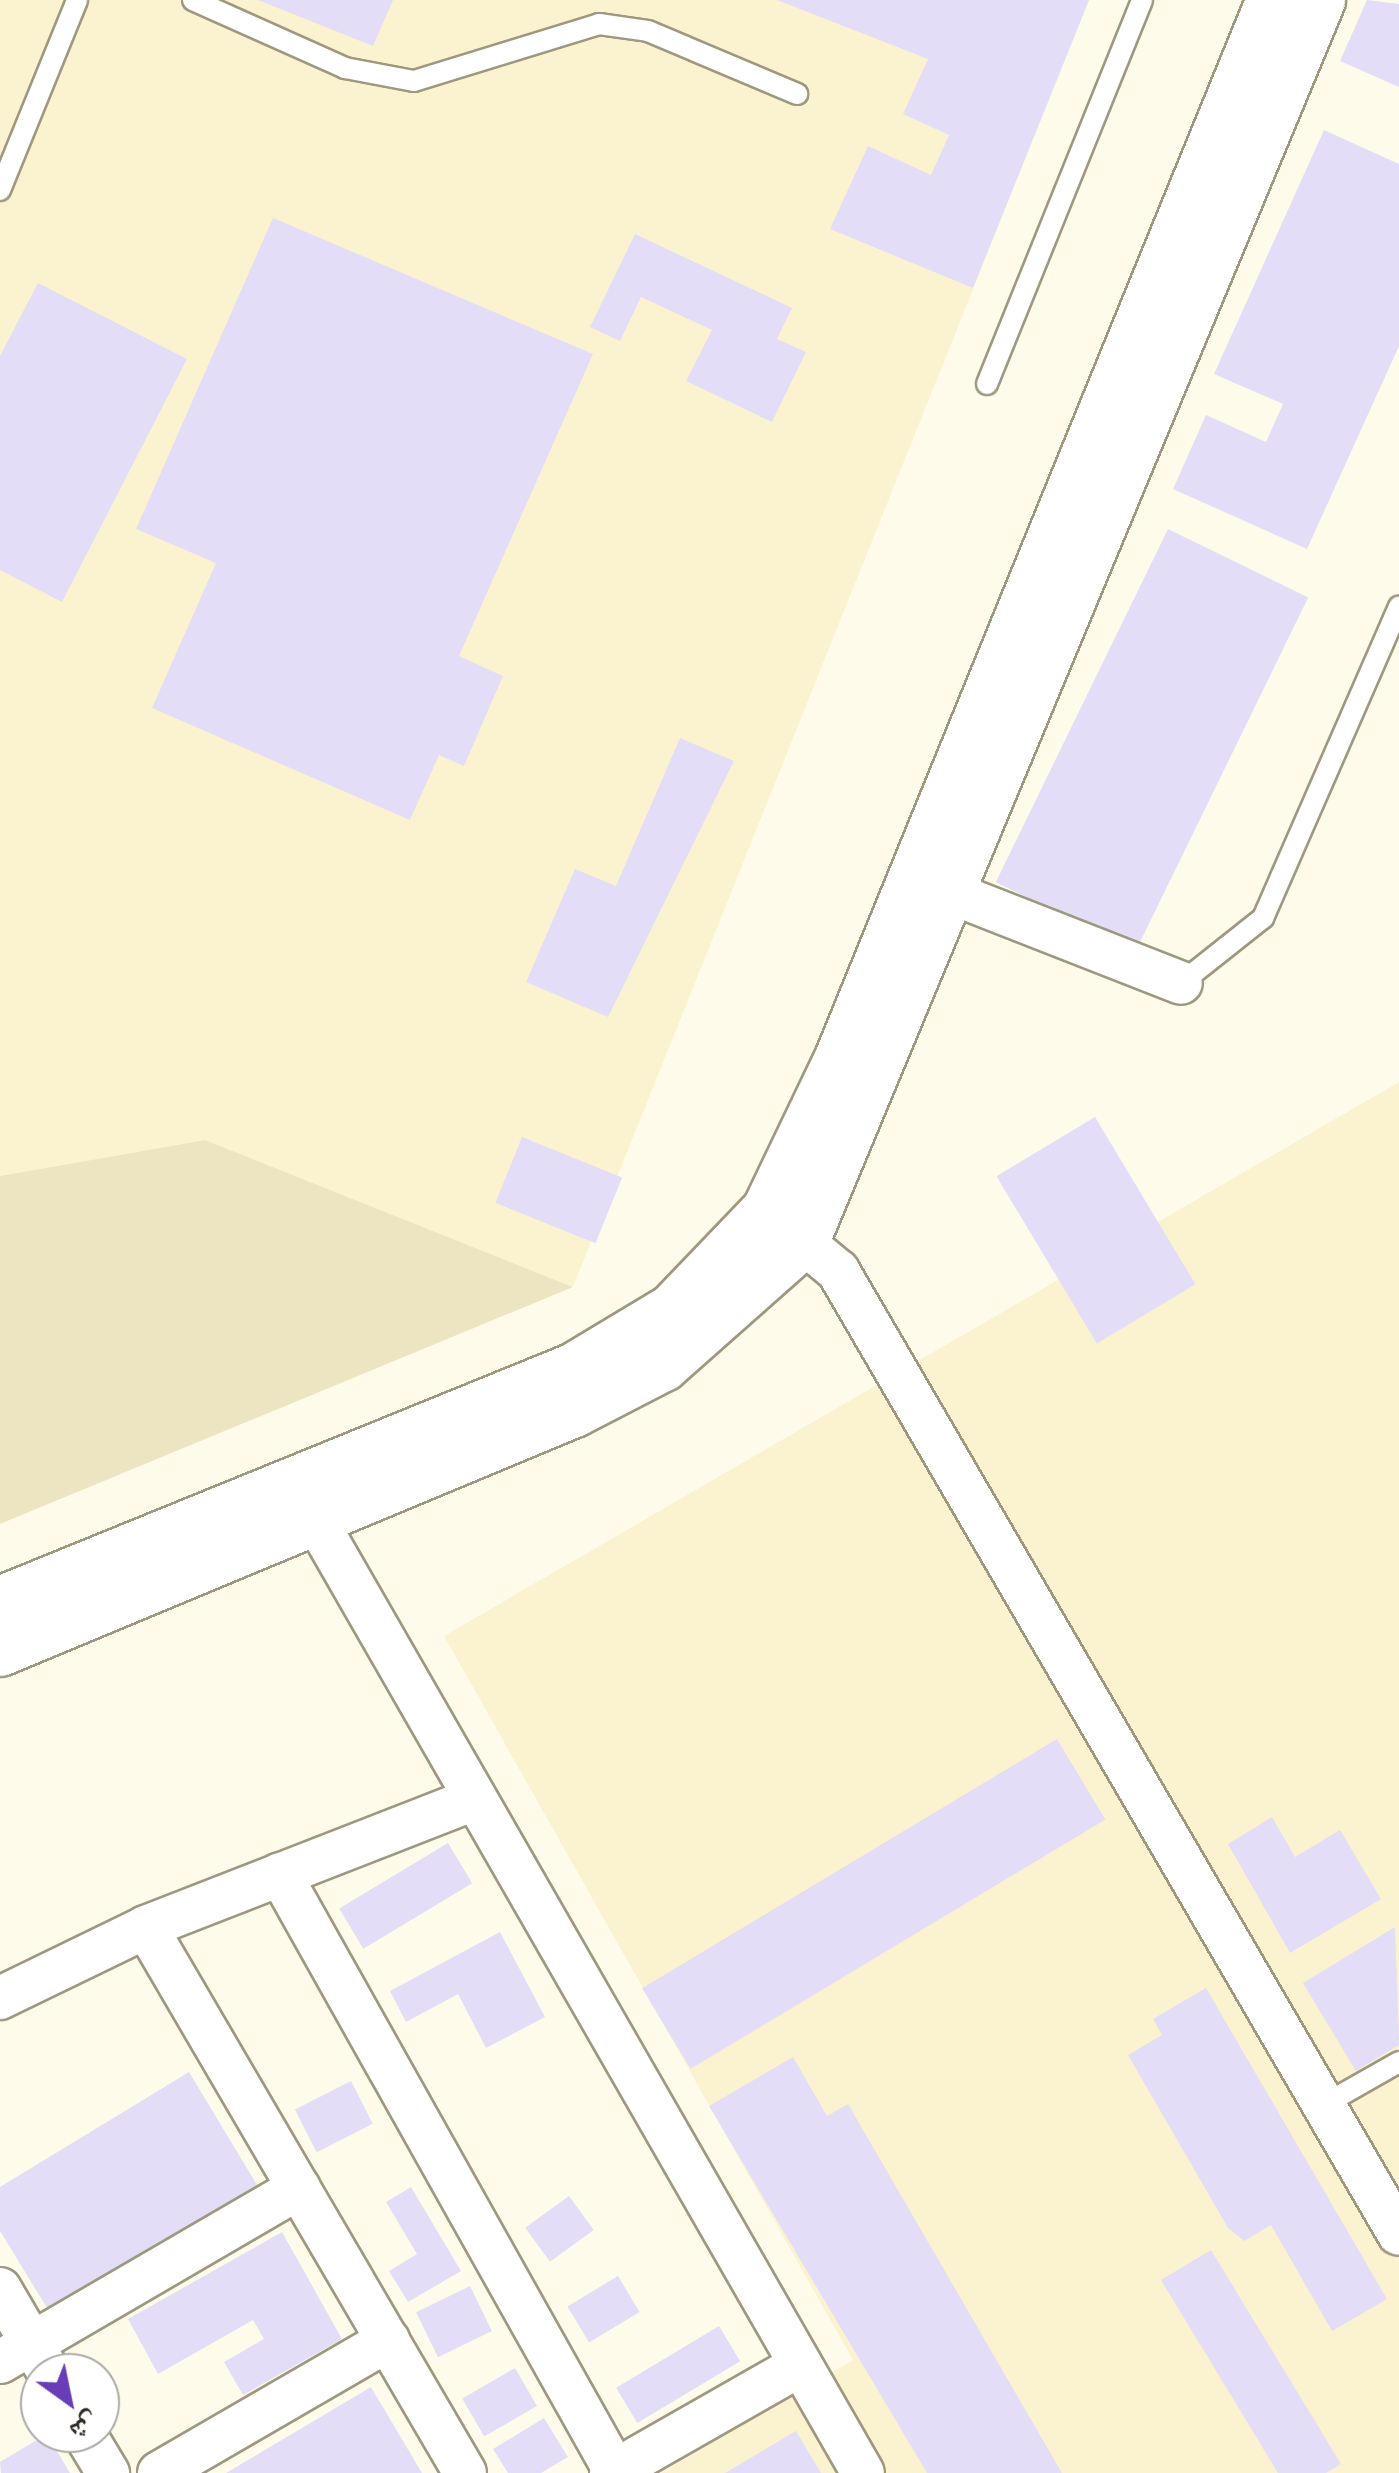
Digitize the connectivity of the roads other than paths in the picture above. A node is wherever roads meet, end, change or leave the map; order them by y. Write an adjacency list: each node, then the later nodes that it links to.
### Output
1 (78, 0): 8 (lane)
2 (193, 0): 7 (lane)
3 (1142, 0): 9 (lane)
4 (1273, 0): 6 (street)
5 (1318, 0): 6 (street)
6 (1264, 78): 11 (street)
7 (797, 94)
8 (0, 190)
9 (987, 384)
10 (1399, 606): 12 (lane)
11 (935, 886): 12 (street); 13 (street)
12 (1182, 983)
13 (786, 1226): 14 (street); 22 (street)
14 (304, 1500): 15 (street); 16 (street); 17 (street)
15 (0, 1603)
16 (0, 1650)
17 (475, 1799): 18 (street); 29 (street)
18 (280, 1874): 19 (street); 30 (street)
19 (146, 1927): 20 (street); 23 (street)
20 (0, 1998)
21 (1399, 2062): 22 (lane)
22 (1326, 2104): 24 (street)
23 (299, 2188): 26 (street); 28 (street)
24 (1399, 2234)
25 (0, 2289): 27 (street)
26 (388, 2340): 31 (street); 32 (street)
27 (24, 2353)
28 (38, 2353)
29 (800, 2365): 30 (street); 33 (street)
30 (613, 2472)
31 (159, 2473)
32 (465, 2473)
33 (864, 2473)

